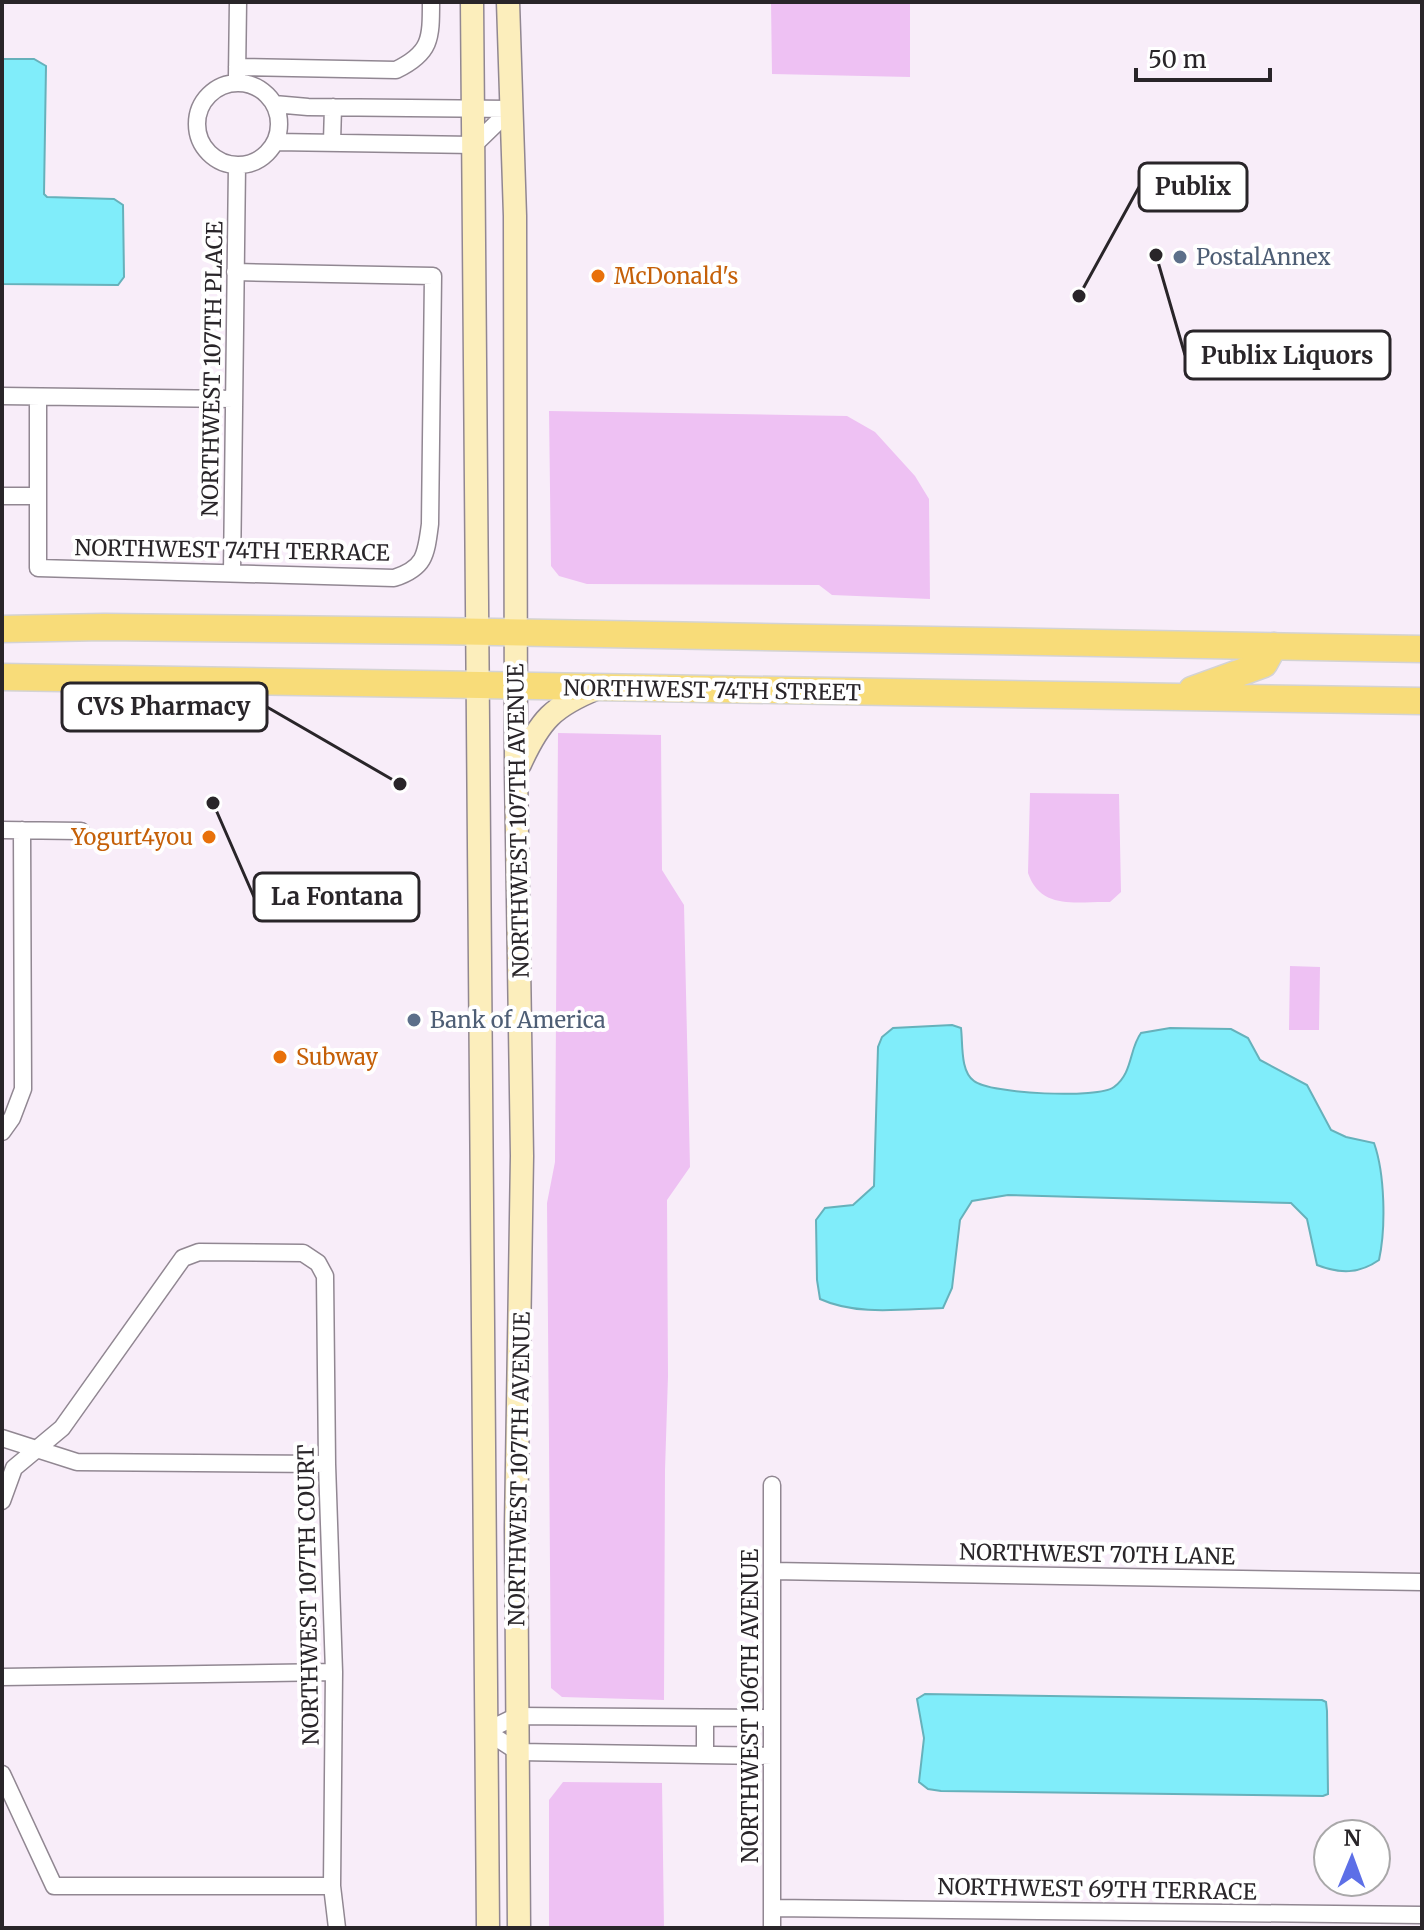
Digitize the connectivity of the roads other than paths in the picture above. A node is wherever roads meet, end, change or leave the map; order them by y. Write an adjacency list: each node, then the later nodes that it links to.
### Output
1 (238, 2): 5 (street)
2 (431, 2): 5 (street)
3 (472, 2): 8 (main road, NORTHWEST 107TH AVENUE)
4 (508, 2): 9 (main road, NORTHWEST 107TH AVENUE)
5 (237, 75): 6 (street); 13 (street)
6 (274, 104): 7 (street); 10 (street)
7 (333, 107): 8 (street); 11 (street)
8 (474, 108): 9 (street); 12 (main road, NORTHWEST 107TH AVENUE)
9 (511, 109): 12 (street); 23 (main road, NORTHWEST 107TH AVENUE)
10 (275, 142): 11 (street); 13 (street)
11 (332, 142): 12 (street)
12 (474, 145): 22 (main road, NORTHWEST 107TH AVENUE)
13 (237, 165): 14 (street, NORTHWEST 107TH PLACE)
14 (235, 272): 17 (street, NORTHWEST 107TH PLACE); 20 (street, NORTHWEST 74TH TERRACE)
15 (2, 396): 16 (street)
16 (38, 397): 17 (street); 19 (street)
17 (234, 399): 20 (street, NORTHWEST 107TH PLACE)
18 (2, 496): 19 (street)
19 (38, 496): 20 (street, NORTHWEST 74TH TERRACE)
20 (232, 573)
21 (2, 629): 22 (main road)
22 (478, 632): 23 (main road); 27 (main road, NORTHWEST 107TH AVENUE)
23 (516, 634): 24 (main road); 28 (main road, NORTHWEST 107TH AVENUE)
24 (1274, 646): 25 (main road); 30 (main road)
25 (1422, 649)
26 (2, 677): 27 (main road, NORTHWEST 74TH STREET)
27 (478, 686): 28 (main road, NORTHWEST 74TH STREET); 49 (main road, NORTHWEST 107TH AVENUE)
28 (516, 686): 29 (main road, NORTHWEST 74TH STREET); 32 (main road, NORTHWEST 107TH AVENUE)
29 (600, 687): 30 (main road, NORTHWEST 74TH STREET); 32 (main road)
30 (1174, 696): 31 (main road, NORTHWEST 74TH STREET)
31 (1422, 701)
32 (516, 772): 46 (main road, NORTHWEST 107TH AVENUE)
33 (2, 830): 34 (street)
34 (22, 830): 35 (street); 36 (street)
35 (81, 831)
36 (2, 1132)
37 (2, 1438): 38 (street)
38 (36, 1450): 39 (street); 39 (street, NORTHWEST 107TH COURT); 41 (street)
39 (327, 1464): 44 (street, NORTHWEST 107TH COURT)
40 (772, 1485): 42 (street, NORTHWEST 106TH AVENUE)
41 (2, 1501)
42 (772, 1571): 43 (street, NORTHWEST 70TH LANE); 48 (street, NORTHWEST 106TH AVENUE)
43 (1422, 1582)
44 (334, 1672): 45 (street); 54 (street, NORTHWEST 107TH COURT)
45 (2, 1677)
46 (517, 1716): 47 (street); 49 (street); 50 (main road, NORTHWEST 107TH AVENUE)
47 (705, 1718): 48 (street); 51 (street)
48 (772, 1718): 52 (street, NORTHWEST 106TH AVENUE)
49 (486, 1731): 50 (street); 58 (main road, NORTHWEST 107TH AVENUE)
50 (518, 1752): 51 (street); 59 (main road, NORTHWEST 107TH AVENUE)
51 (705, 1754): 52 (street)
52 (772, 1756): 55 (street, NORTHWEST 106TH AVENUE)
53 (2, 1774): 54 (street)
54 (332, 1886): 57 (street, NORTHWEST 107TH COURT)
55 (772, 1908): 56 (street, NORTHWEST 69TH TERRACE); 60 (street, NORTHWEST 106TH AVENUE)
56 (1422, 1915)
57 (337, 1928)
58 (488, 1928)
59 (519, 1928)
60 (772, 1928)

